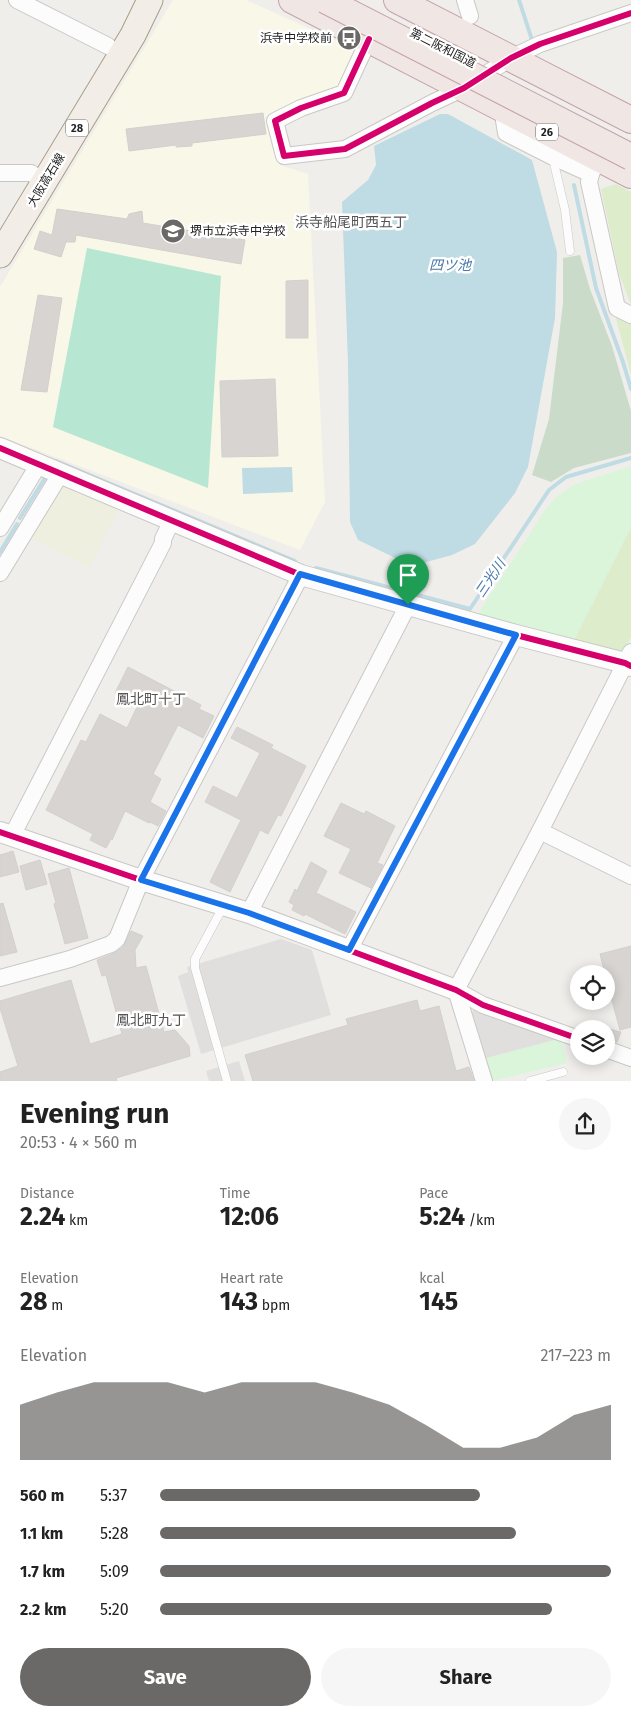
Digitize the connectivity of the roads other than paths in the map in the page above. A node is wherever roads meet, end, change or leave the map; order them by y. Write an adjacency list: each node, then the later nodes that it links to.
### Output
1 (17, 0): 10 (street)
2 (130, 0): 10 (main road, 大阪高石線 / 28)
3 (150, 0): 21 (main road, 大阪高石線 / 28)
4 (292, 0): 9 (highway, 26)
5 (325, 0): 17 (highway, 第二阪和国道 / 26, bridge)
6 (363, 0): 15 (highway, 第二阪和国道)
7 (397, 0): 11 (highway)
8 (631, 12): 11 (street)
9 (369, 39): 12 (highway, 26); 12 (street)
10 (108, 46): 21 (main road, 大阪高石線 / 28)
11 (512, 58): 12 (street); 14 (highway)
12 (464, 88): 13 (highway, 26)
13 (502, 108): 16 (street); 18 (highway, 26)
14 (631, 120)
15 (631, 137)
16 (553, 157): 18 (street); 23 (lane)
17 (631, 157)
18 (594, 166): 20 (highway, 26); 25 (street)
19 (0, 173): 21 (street)
20 (631, 175)
21 (38, 177): 22 (main road, 大阪高石線 / 28); 24 (main road, 大阪高石線 / 28)
22 (0, 223)
23 (570, 251)
24 (0, 255)
25 (631, 315)
26 (0, 448): 27 (street)
27 (51, 469): 28 (street); 29 (street); 30 (street)
28 (172, 520): 31 (street); 36 (street)
29 (0, 528)
30 (0, 573)
31 (300, 574): 32 (street); 38 (street)
32 (408, 605): 33 (street); 40 (street)
33 (516, 635): 34 (street); 41 (street)
34 (629, 661): 35 (street)
35 (540, 831): 37 (street); 43 (street)
36 (6, 834): 38 (street)
37 (631, 876)
38 (141, 880): 39 (street); 42 (street)
39 (224, 905): 40 (street); 48 (lane)
40 (249, 913): 41 (street)
41 (349, 950): 43 (street)
42 (0, 978)
43 (456, 990): 44 (street); 49 (street)
44 (570, 1036)
45 (615, 1052): 46 (street)
46 (631, 1058)
47 (562, 1072): 50 (lane)
48 (227, 1081)
49 (484, 1081)
50 (530, 1081)

